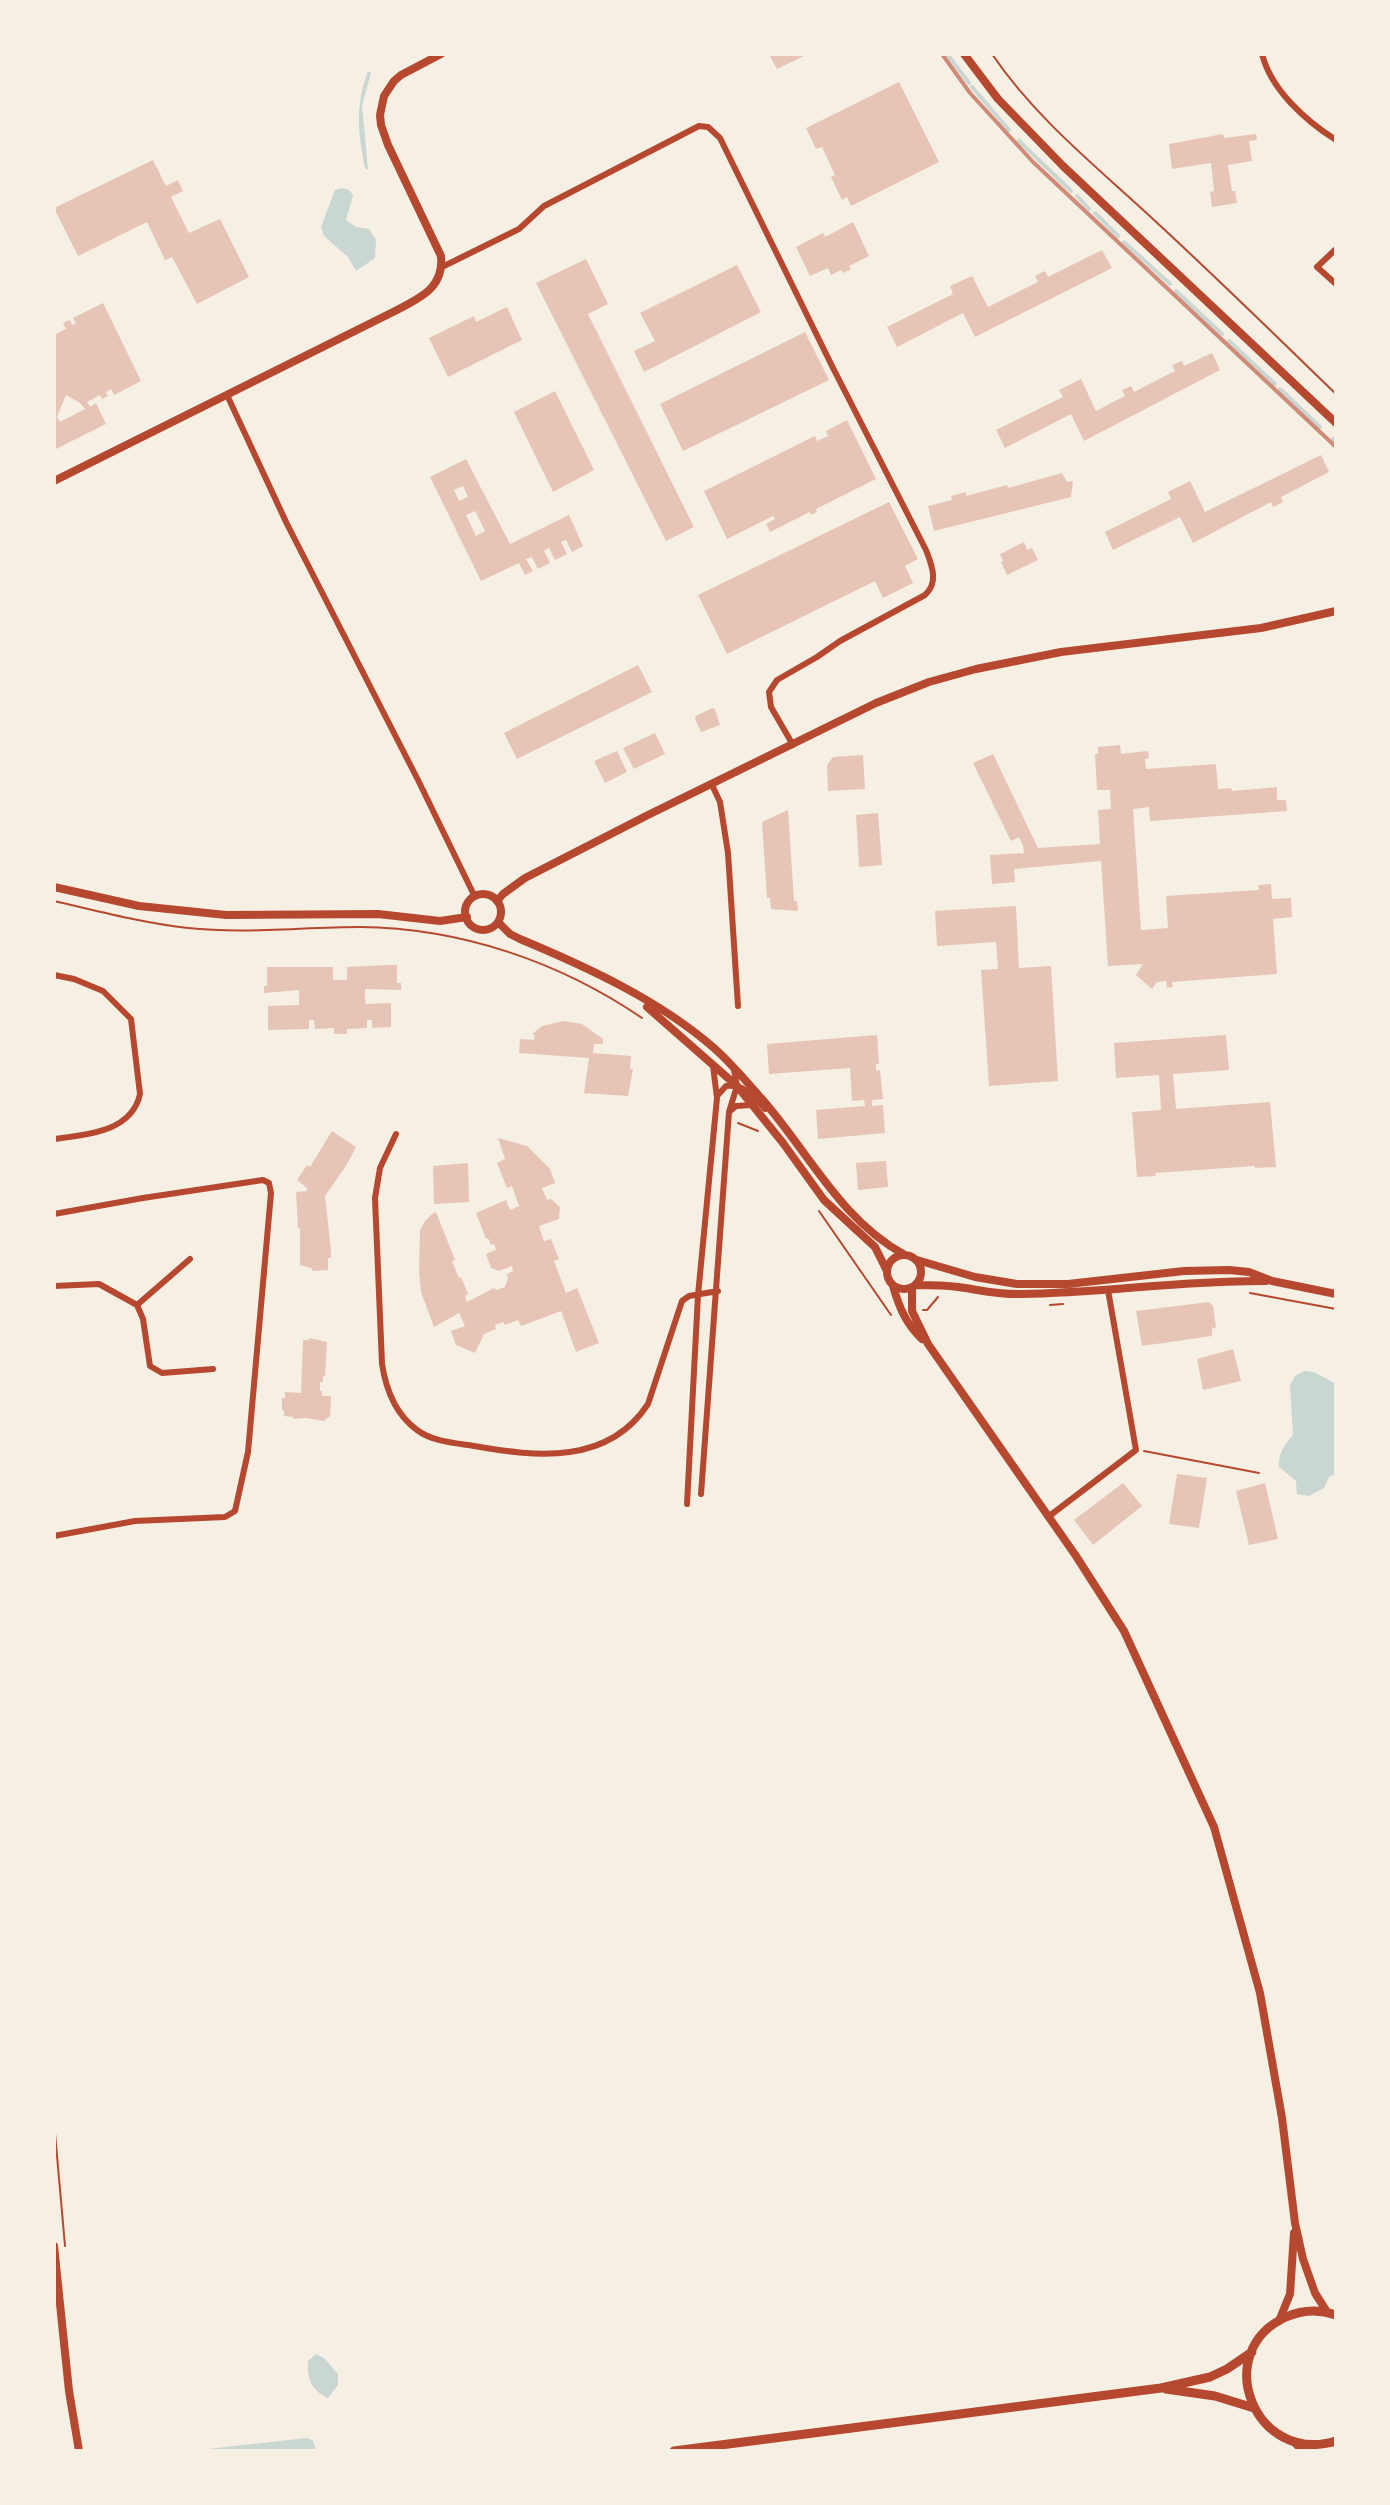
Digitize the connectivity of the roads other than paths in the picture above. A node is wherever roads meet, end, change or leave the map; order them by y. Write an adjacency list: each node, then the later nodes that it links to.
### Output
1 (441, 54): 6 (street)
2 (964, 54): 9 (main road)
3 (1262, 54): 4 (street)
4 (1336, 140)
5 (1336, 249): 7 (street)
6 (442, 267): 8 (street); 12 (street)
7 (1336, 284)
8 (227, 395): 10 (street); 15 (street)
9 (1336, 423)
10 (54, 481)
11 (1336, 611): 12 (street)
12 (793, 745): 13 (street)
13 (712, 785): 16 (street); 21 (street)
14 (54, 887): 17 (main road)
15 (475, 897): 16 (main road); 17 (main road)
16 (497, 901): 18 (main road)
17 (467, 917): 18 (main road)
18 (498, 922): 20 (main road)
19 (54, 975): 30 (street)
20 (633, 994): 22 (main road); 23 (main road)
21 (738, 1006)
22 (712, 1063): 24 (main road); 25 (street)
23 (733, 1068): 24 (street); 28 (main road)
24 (736, 1086): 25 (street); 26 (main road); 27 (street); 28 (street)
25 (717, 1098): 42 (street)
26 (752, 1105): 27 (street); 35 (main road)
27 (729, 1112): 41 (street)
28 (775, 1115): 32 (main road)
29 (396, 1134): 42 (street)
30 (54, 1139)
31 (54, 1214): 50 (street)
32 (905, 1255): 34 (main road); 35 (main road)
33 (190, 1259): 44 (street)
34 (917, 1260): 36 (main road); 39 (main road)
35 (887, 1271): 38 (main road)
36 (1272, 1281): 40 (main road); 43 (main road)
37 (54, 1286): 44 (street)
38 (893, 1286): 39 (main road); 45 (street)
39 (914, 1286): 40 (main road); 45 (street)
40 (1108, 1290): 49 (street)
41 (718, 1291): 42 (street); 47 (street)
42 (698, 1294): 48 (street)
43 (1336, 1294)
44 (136, 1305): 46 (street)
45 (928, 1344): 49 (street)
46 (213, 1370)
47 (701, 1494)
48 (687, 1504)
49 (1048, 1517): 51 (street)
50 (54, 1536)
51 (1295, 2223): 53 (street); 54 (street)
52 (54, 2246): 55 (street)
53 (1331, 2314): 54 (main road)
54 (1279, 2321): 56 (main road)
55 (58, 2326): 61 (street)
56 (1252, 2352): 57 (main road); 58 (main road)
57 (1161, 2388): 58 (main road); 62 (main road)
58 (1254, 2408): 60 (main road)
59 (1336, 2441): 60 (main road)
60 (1294, 2442): 63 (street)
61 (79, 2451)
62 (674, 2451)
63 (1303, 2451)

